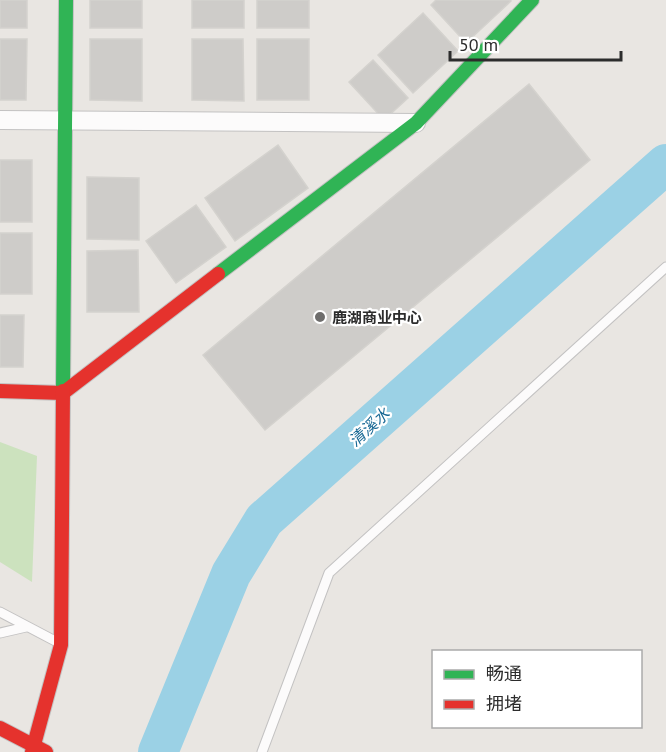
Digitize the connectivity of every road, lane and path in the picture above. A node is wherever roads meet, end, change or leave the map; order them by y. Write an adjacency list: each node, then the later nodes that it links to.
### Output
1 (66, 0): 4 (street)
2 (532, 0): 5 (street)
3 (0, 120): 4 (street)
4 (66, 120): 5 (street); 8 (street)
5 (416, 123): 8 (street)
6 (666, 267): 15 (lane)
7 (0, 391): 8 (street)
8 (63, 393): 12 (street)
9 (0, 612): 10 (lane)
10 (26, 627): 11 (lane); 12 (lane)
11 (0, 633)
12 (61, 645): 14 (street)
13 (0, 728): 14 (street)
14 (34, 750)
15 (262, 752)

